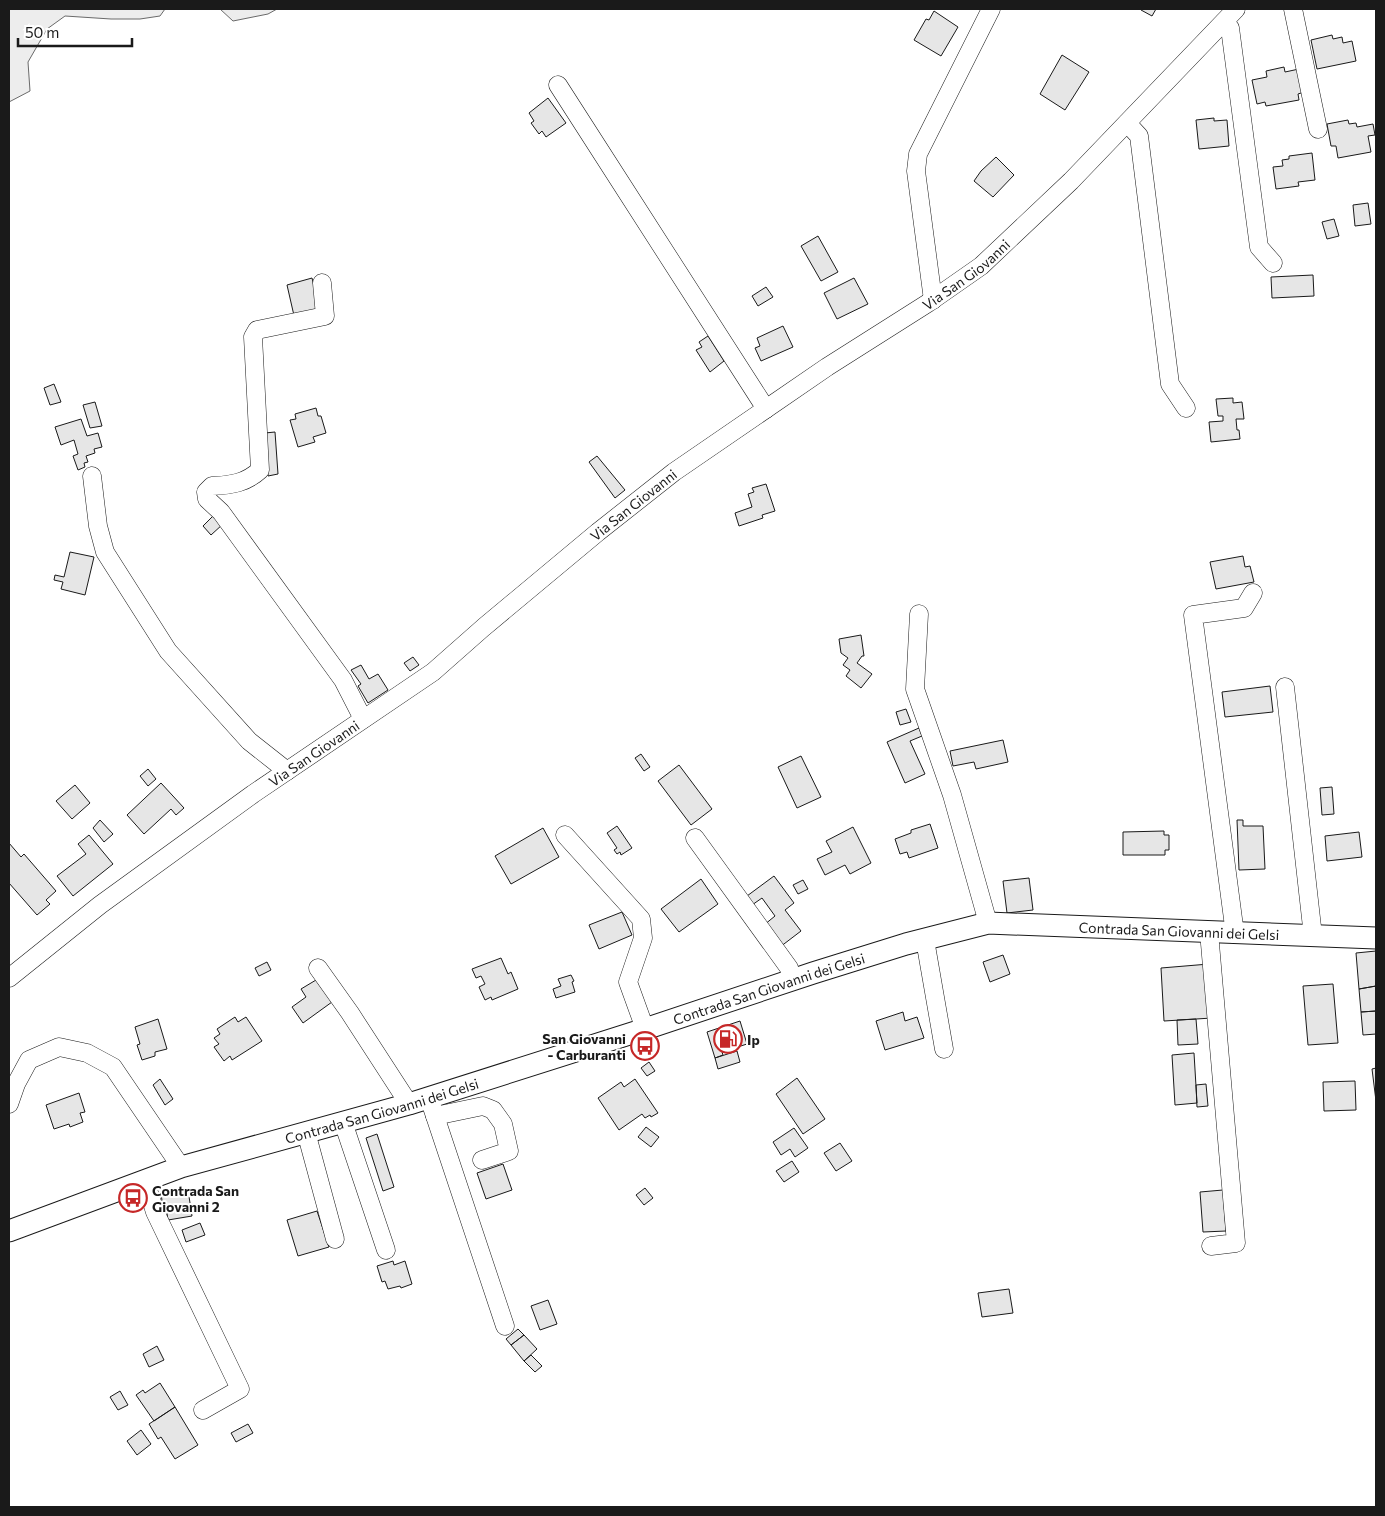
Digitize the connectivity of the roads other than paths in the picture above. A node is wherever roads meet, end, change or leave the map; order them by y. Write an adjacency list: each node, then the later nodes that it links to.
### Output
1 (990, 9): 10 (street)
2 (1236, 9): 4 (street, Via San Giovanni)
3 (1293, 9): 7 (street)
4 (1224, 22): 6 (street, Via San Giovanni); 8 (street)
5 (558, 85): 12 (street)
6 (1127, 123): 10 (street, Via San Giovanni); 11 (street)
7 (1318, 129)
8 (1273, 262)
9 (322, 283): 17 (street)
10 (933, 300): 12 (street, Via San Giovanni)
11 (1186, 408)
12 (766, 409): 17 (street, Via San Giovanni)
13 (92, 476): 18 (street)
14 (1253, 593): 23 (street)
15 (919, 614): 21 (street)
16 (1284, 687): 24 (street)
17 (364, 719): 18 (street, Via San Giovanni)
18 (287, 771): 28 (street, Via San Giovanni)
19 (565, 835): 30 (street)
20 (695, 838): 29 (street)
21 (988, 923): 22 (main road, Contrada San Giovanni dei Gelsi); 26 (main road, Contrada San Giovanni dei Gelsi)
22 (1210, 932): 23 (main road, Contrada San Giovanni dei Gelsi); 41 (street)
23 (1235, 934): 24 (main road, Contrada San Giovanni dei Gelsi)
24 (1313, 936): 25 (main road, Contrada San Giovanni dei Gelsi)
25 (1376, 938)
26 (925, 940): 29 (main road, Contrada San Giovanni dei Gelsi); 31 (street)
27 (318, 968): 33 (street)
28 (9, 978)
29 (792, 980): 30 (main road, Contrada San Giovanni dei Gelsi)
30 (645, 1029): 33 (main road, Contrada San Giovanni dei Gelsi)
31 (944, 1049)
32 (9, 1104): 37 (street)
33 (425, 1106): 34 (main road, Contrada San Giovanni dei Gelsi); 36 (street); 43 (street)
34 (343, 1122): 35 (main road, Contrada San Giovanni dei Gelsi); 42 (street)
35 (306, 1132): 37 (main road, Contrada San Giovanni dei Gelsi); 40 (street)
36 (482, 1160)
37 (181, 1167): 38 (main road, Contrada San Giovanni dei Gelsi)
38 (145, 1180): 39 (main road, Contrada San Giovanni dei Gelsi); 44 (street)
39 (9, 1231)
40 (335, 1239)
41 (1211, 1246)
42 (386, 1250)
43 (504, 1326)
44 (203, 1410)

